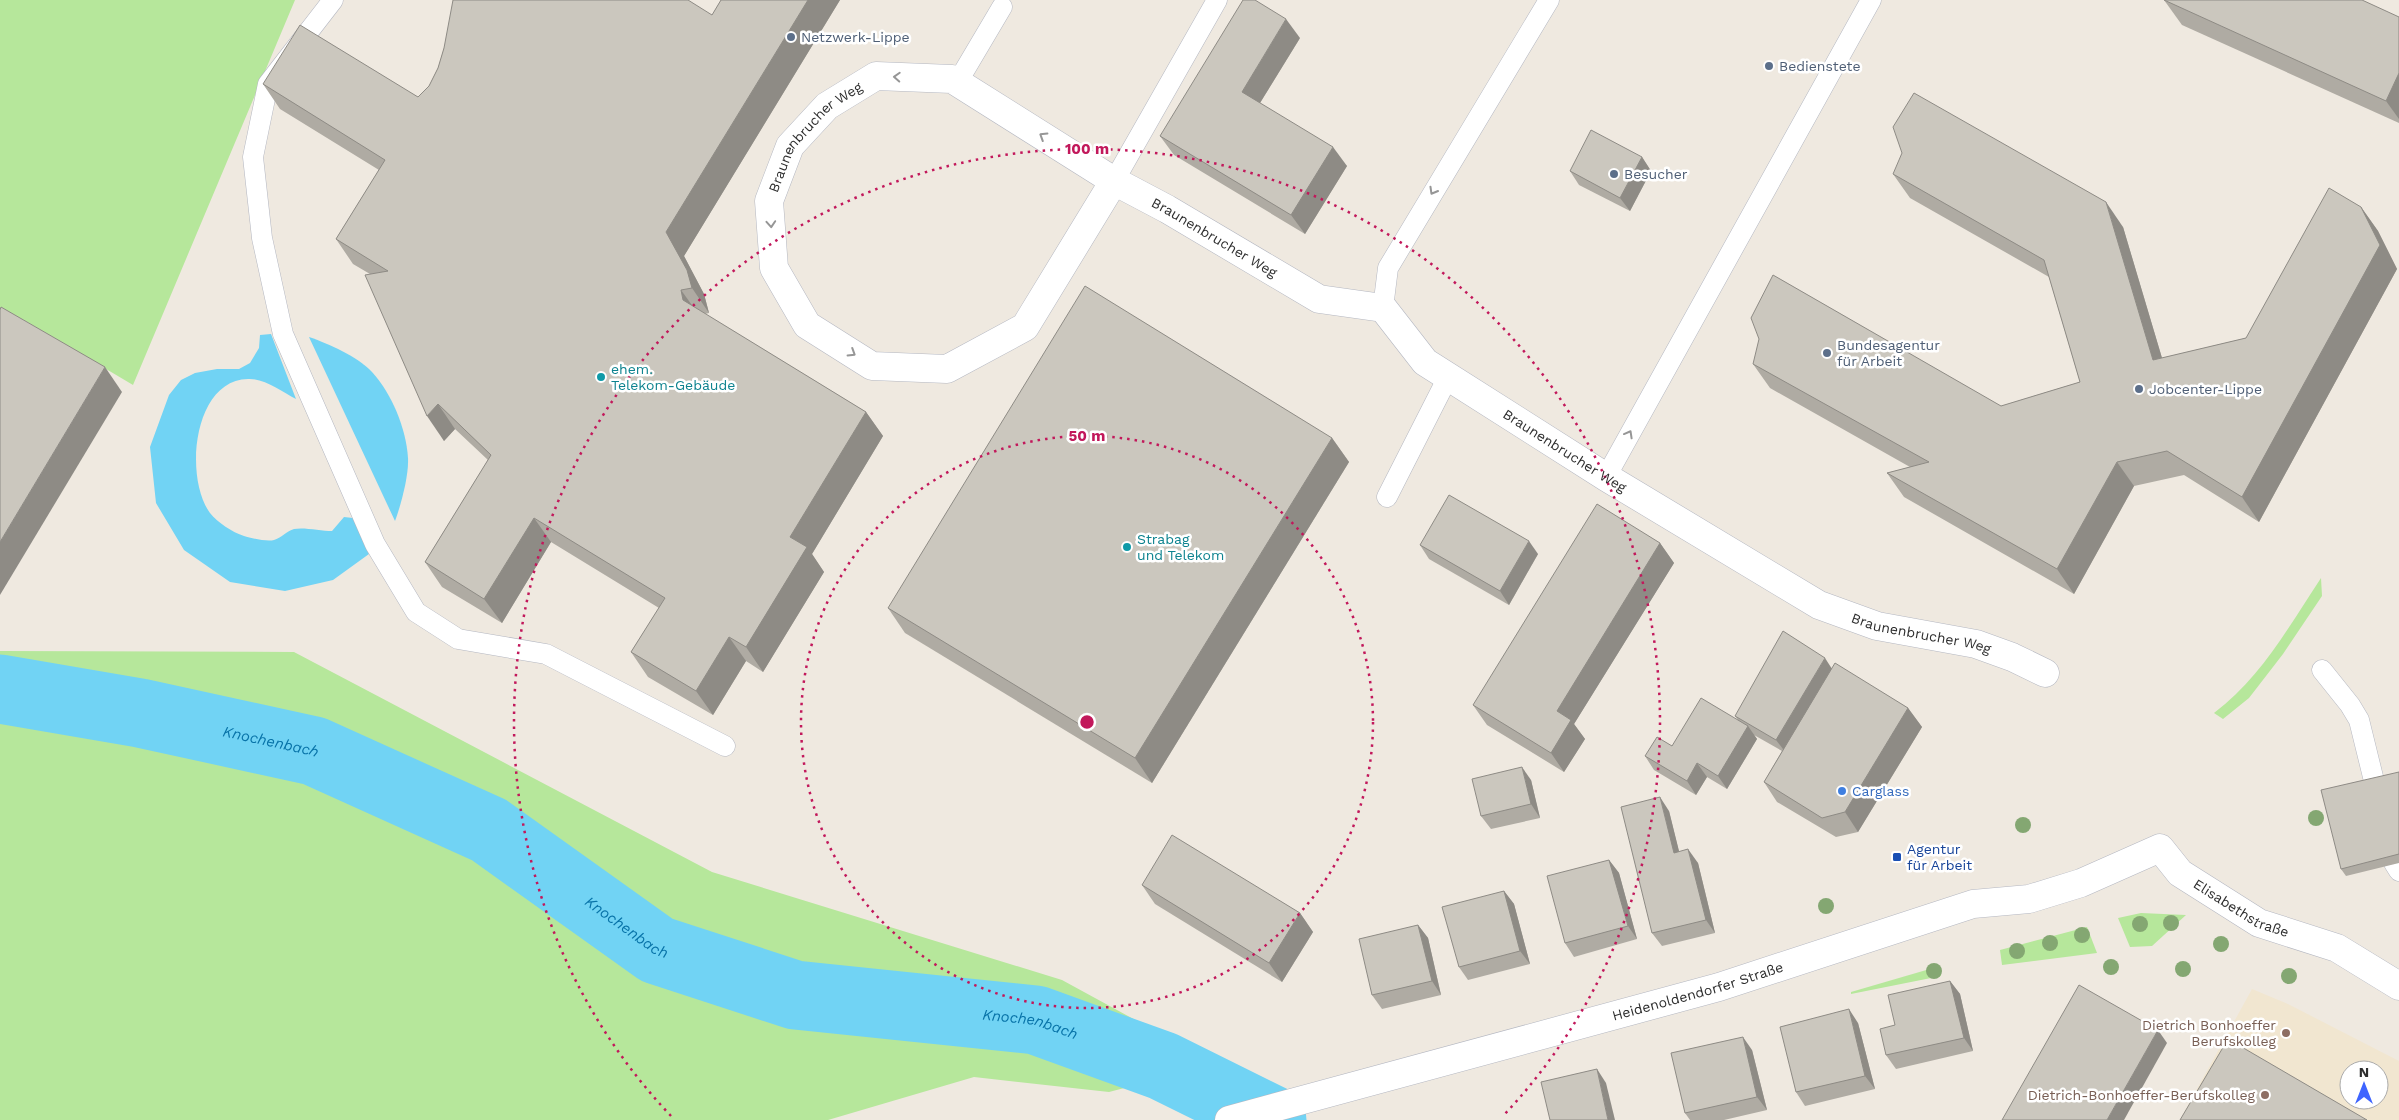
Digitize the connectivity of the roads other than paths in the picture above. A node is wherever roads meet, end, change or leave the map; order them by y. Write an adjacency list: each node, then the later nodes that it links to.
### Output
1 (333, 0): 14 (lane)
2 (1217, 0): 7 (lane)
3 (1549, 0): 8 (lane, one-way to 8)
4 (1871, 0): 10 (lane, one-way to 4)
5 (1002, 7): 6 (lane)
6 (957, 83): 7 (street, Braunenbrucher Weg, one-way to 6); 7 (street, Braunenbrucher Weg, one-way to 7)
7 (1114, 181): 8 (street, Braunenbrucher Weg)
8 (1382, 308): 9 (street, Braunenbrucher Weg)
9 (1448, 377): 10 (street, Braunenbrucher Weg); 11 (lane)
10 (1606, 476): 13 (street, Braunenbrucher Weg)
11 (1387, 497)
12 (2322, 670): 15 (lane)
13 (2045, 673)
14 (724, 746)
15 (2375, 785)
16 (2160, 848): 18 (street, Elisabethstraße); 20 (street, Heidenoldendorfer Straße)
17 (2314, 922): 18 (street, Elisabethstraße)
18 (2337, 948): 19 (street, Elisabethstraße)
19 (2399, 986)
20 (1229, 1120)

